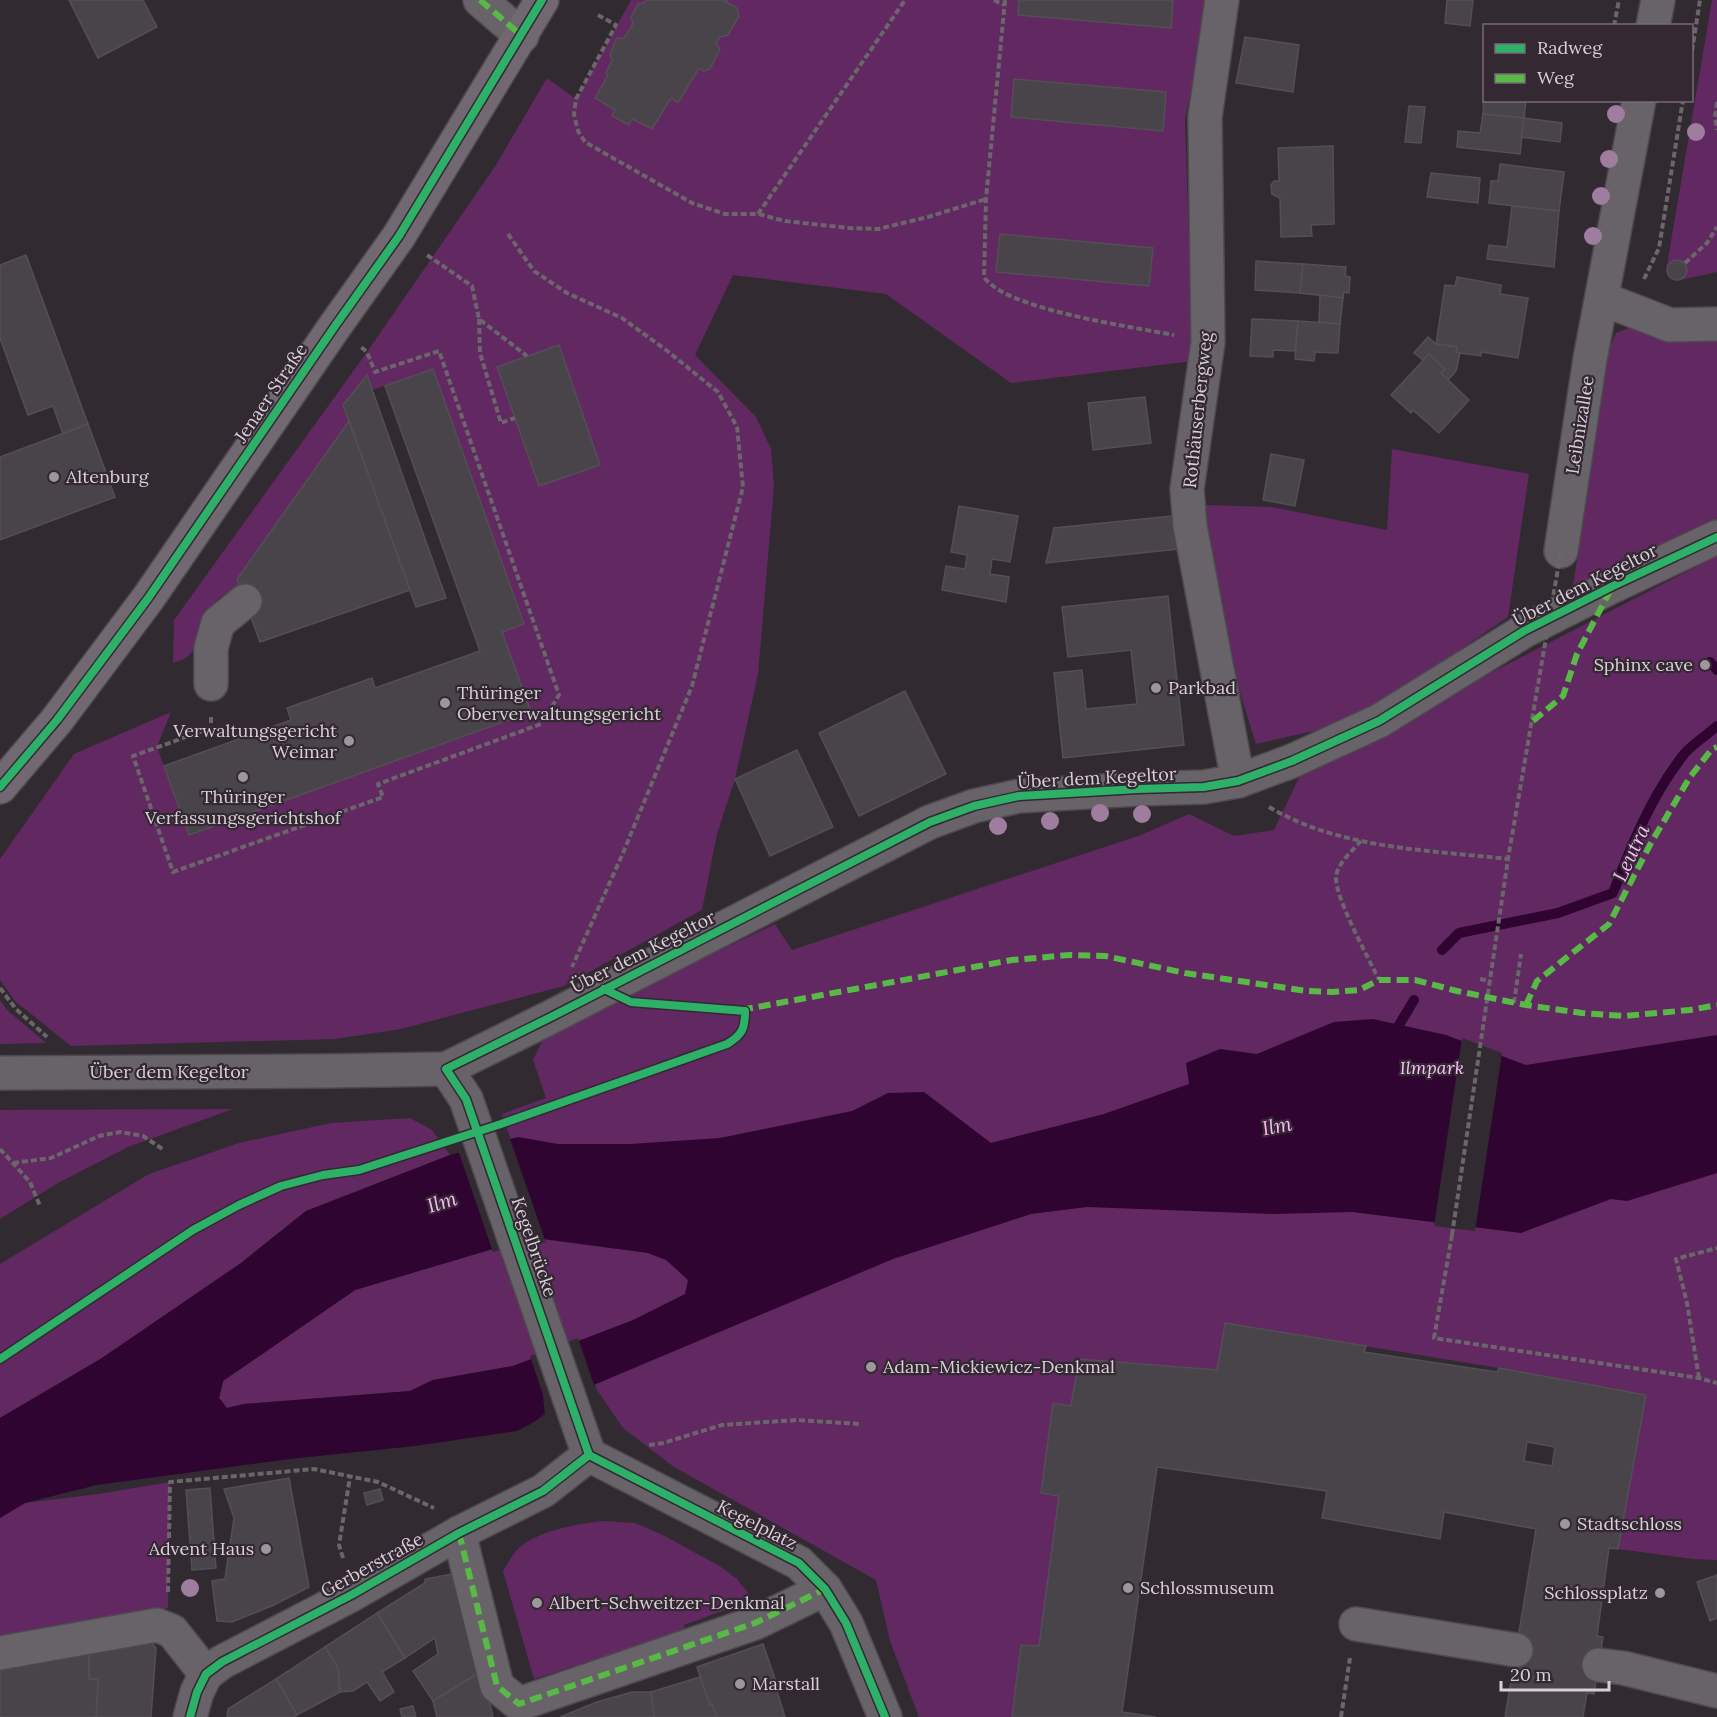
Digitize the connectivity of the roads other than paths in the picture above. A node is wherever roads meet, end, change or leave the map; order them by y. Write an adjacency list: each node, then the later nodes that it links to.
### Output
1 (480, 0): 6 (street)
2 (542, 0): 6 (main road, Jenaer Straße)
3 (1222, 0): 14 (street, Rothäuserbergweg)
4 (1658, 0): 5 (street)
5 (1653, 24)
6 (522, 36): 15 (main road, Jenaer Straße)
7 (1639, 102): 8 (street, Leibnizallee)
8 (1616, 304): 9 (street); 11 (street, Leibnizallee)
9 (1717, 324)
10 (1717, 537): 14 (street, Über dem Kegeltor)
11 (1561, 551)
12 (245, 601): 13 (street)
13 (211, 684)
14 (1238, 781): 16 (street, Über dem Kegeltor)
15 (0, 787)
16 (446, 1069): 17 (street, Über dem Kegeltor); 18 (street, Kegelbrücke)
17 (0, 1073)
18 (589, 1455): 19 (street, Gerberstraße); 20 (street, Kegelplatz)
19 (459, 1533): 20 (street); 25 (street, Gerberstraße)
20 (825, 1589): 28 (street, Kegelplatz)
21 (1356, 1624): 22 (street)
22 (1516, 1650)
23 (0, 1653): 25 (street)
24 (1599, 1665): 26 (street)
25 (206, 1674): 27 (street)
26 (1717, 1691)
27 (190, 1717)
28 (885, 1717)

